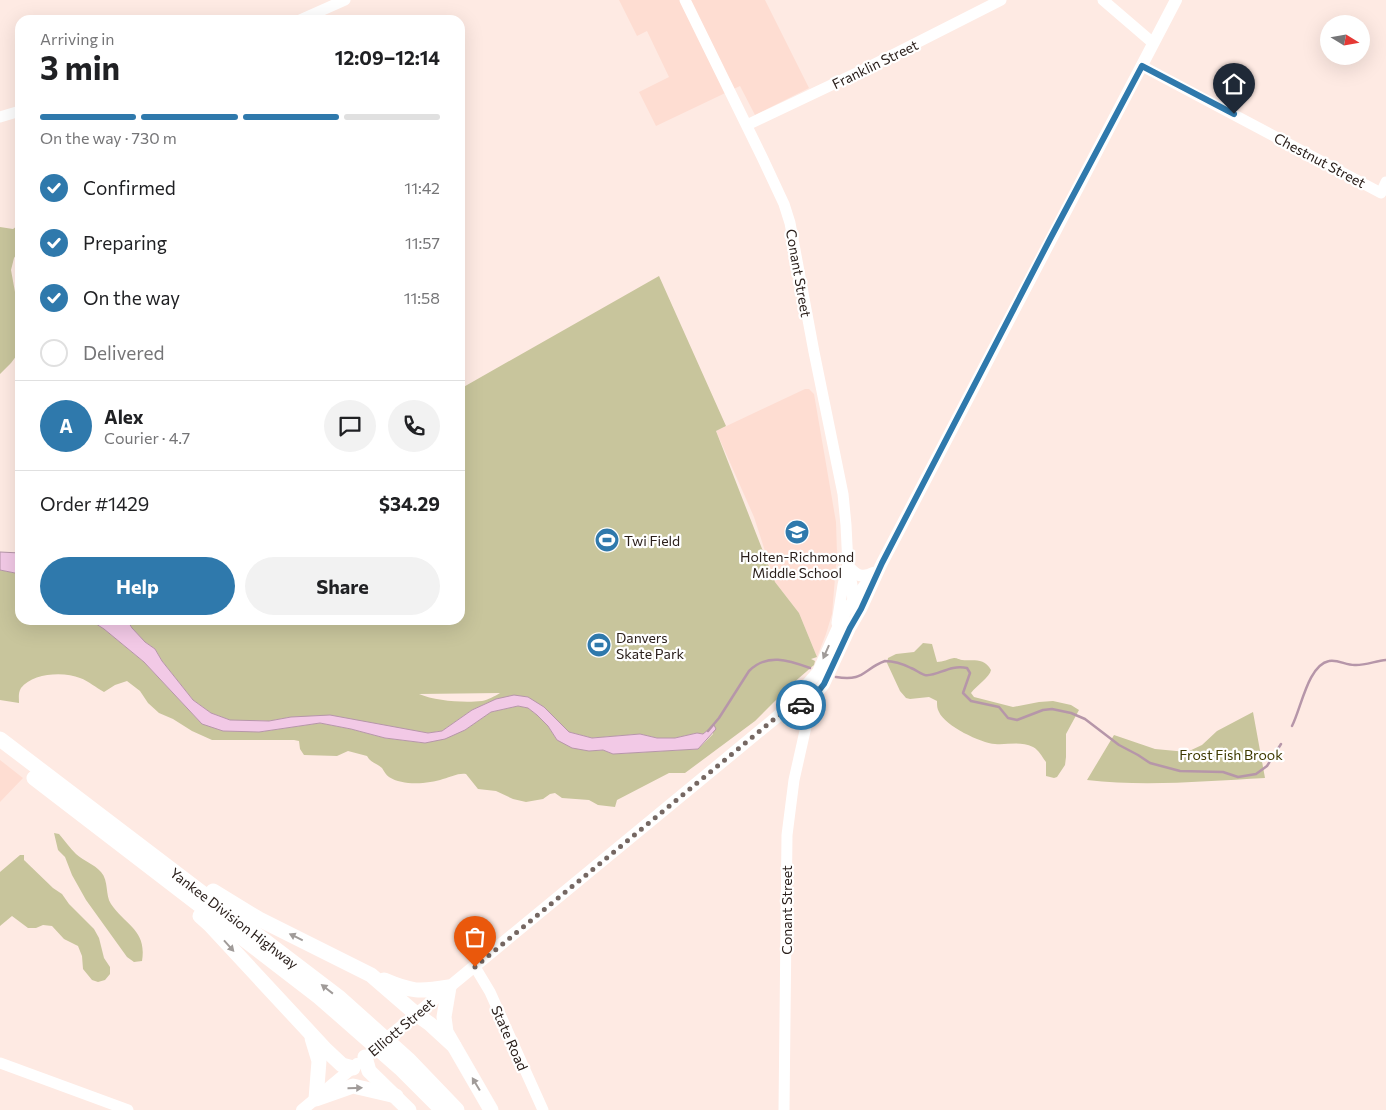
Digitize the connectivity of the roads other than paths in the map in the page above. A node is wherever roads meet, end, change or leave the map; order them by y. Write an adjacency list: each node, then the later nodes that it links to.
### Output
1 (345, 0): 6 (main road)
2 (685, 0): 11 (main road, Conant Street)
3 (1001, 0): 11 (main road, Franklin Street)
4 (1103, 0): 7 (main road)
5 (1176, 0): 7 (main road)
6 (311, 15)
7 (1153, 43): 8 (main road)
8 (1142, 66): 12 (main road, Chestnut Street); 13 (main road)
9 (15, 112): 10 (main road)
10 (0, 117)
11 (747, 126): 14 (main road, Conant Street)
12 (1386, 182)
13 (882, 563): 15 (main road); 17 (main road)
14 (848, 566): 15 (main road); 16 (main road, Conant Street); 18 (main road, Conant Street)
15 (874, 573): 16 (main road)
16 (852, 600): 17 (main road, Conant Street); 18 (main road)
17 (850, 628): 20 (main road, Conant Street)
18 (835, 632): 19 (main road, Conant Street, one-way to 19)
19 (818, 672): 21 (main road, Conant Street); 22 (main road, Elliott Street)
20 (824, 684): 21 (main road, Elliott Street); 23 (main road, Conant Street)
21 (813, 698): 22 (main road, Elliott Street); 23 (main road, Conant Street)
22 (782, 714): 23 (main road); 28 (main road, Elliott Street)
23 (808, 719): 48 (main road, Conant Street)
24 (0, 739): 27 (highway, Yankee Division Highway)
25 (0, 752): 26 (highway, Yankee Division Highway)
26 (89, 821): 32 (highway, Yankee Division Highway); 33 (highway, one-way to 33)
27 (137, 844): 29 (highway, one-way to 27); 32 (highway, Yankee Division Highway, one-way to 27)
28 (475, 967): 30 (main road, Elliott Street); 47 (main road, State Road)
29 (371, 975): 30 (highway); 31 (highway)
30 (450, 987): 31 (main road, Elliott Street); 34 (highway)
31 (416, 1014): 34 (highway); 35 (main road, Elliott Street)
32 (361, 1024): 37 (highway, Yankee Division Highway)
33 (311, 1035): 38 (highway); 40 (highway)
34 (454, 1046): 46 (highway, one-way to 34)
35 (364, 1057): 38 (main road, Elliott Street); 39 (highway)
36 (0, 1063): 41 (main road)
37 (404, 1064): 44 (highway, Yankee Division Highway); 45 (highway, Yankee Division Highway)
38 (353, 1068): 40 (main road, Elliott Street)
39 (396, 1096): 40 (highway, one-way to 39); 43 (highway)
40 (316, 1099): 42 (main road, Elliott Street)
41 (128, 1110)
42 (302, 1110)
43 (409, 1110)
44 (442, 1110)
45 (457, 1110)
46 (491, 1110)
47 (543, 1110)
48 (784, 1110)

